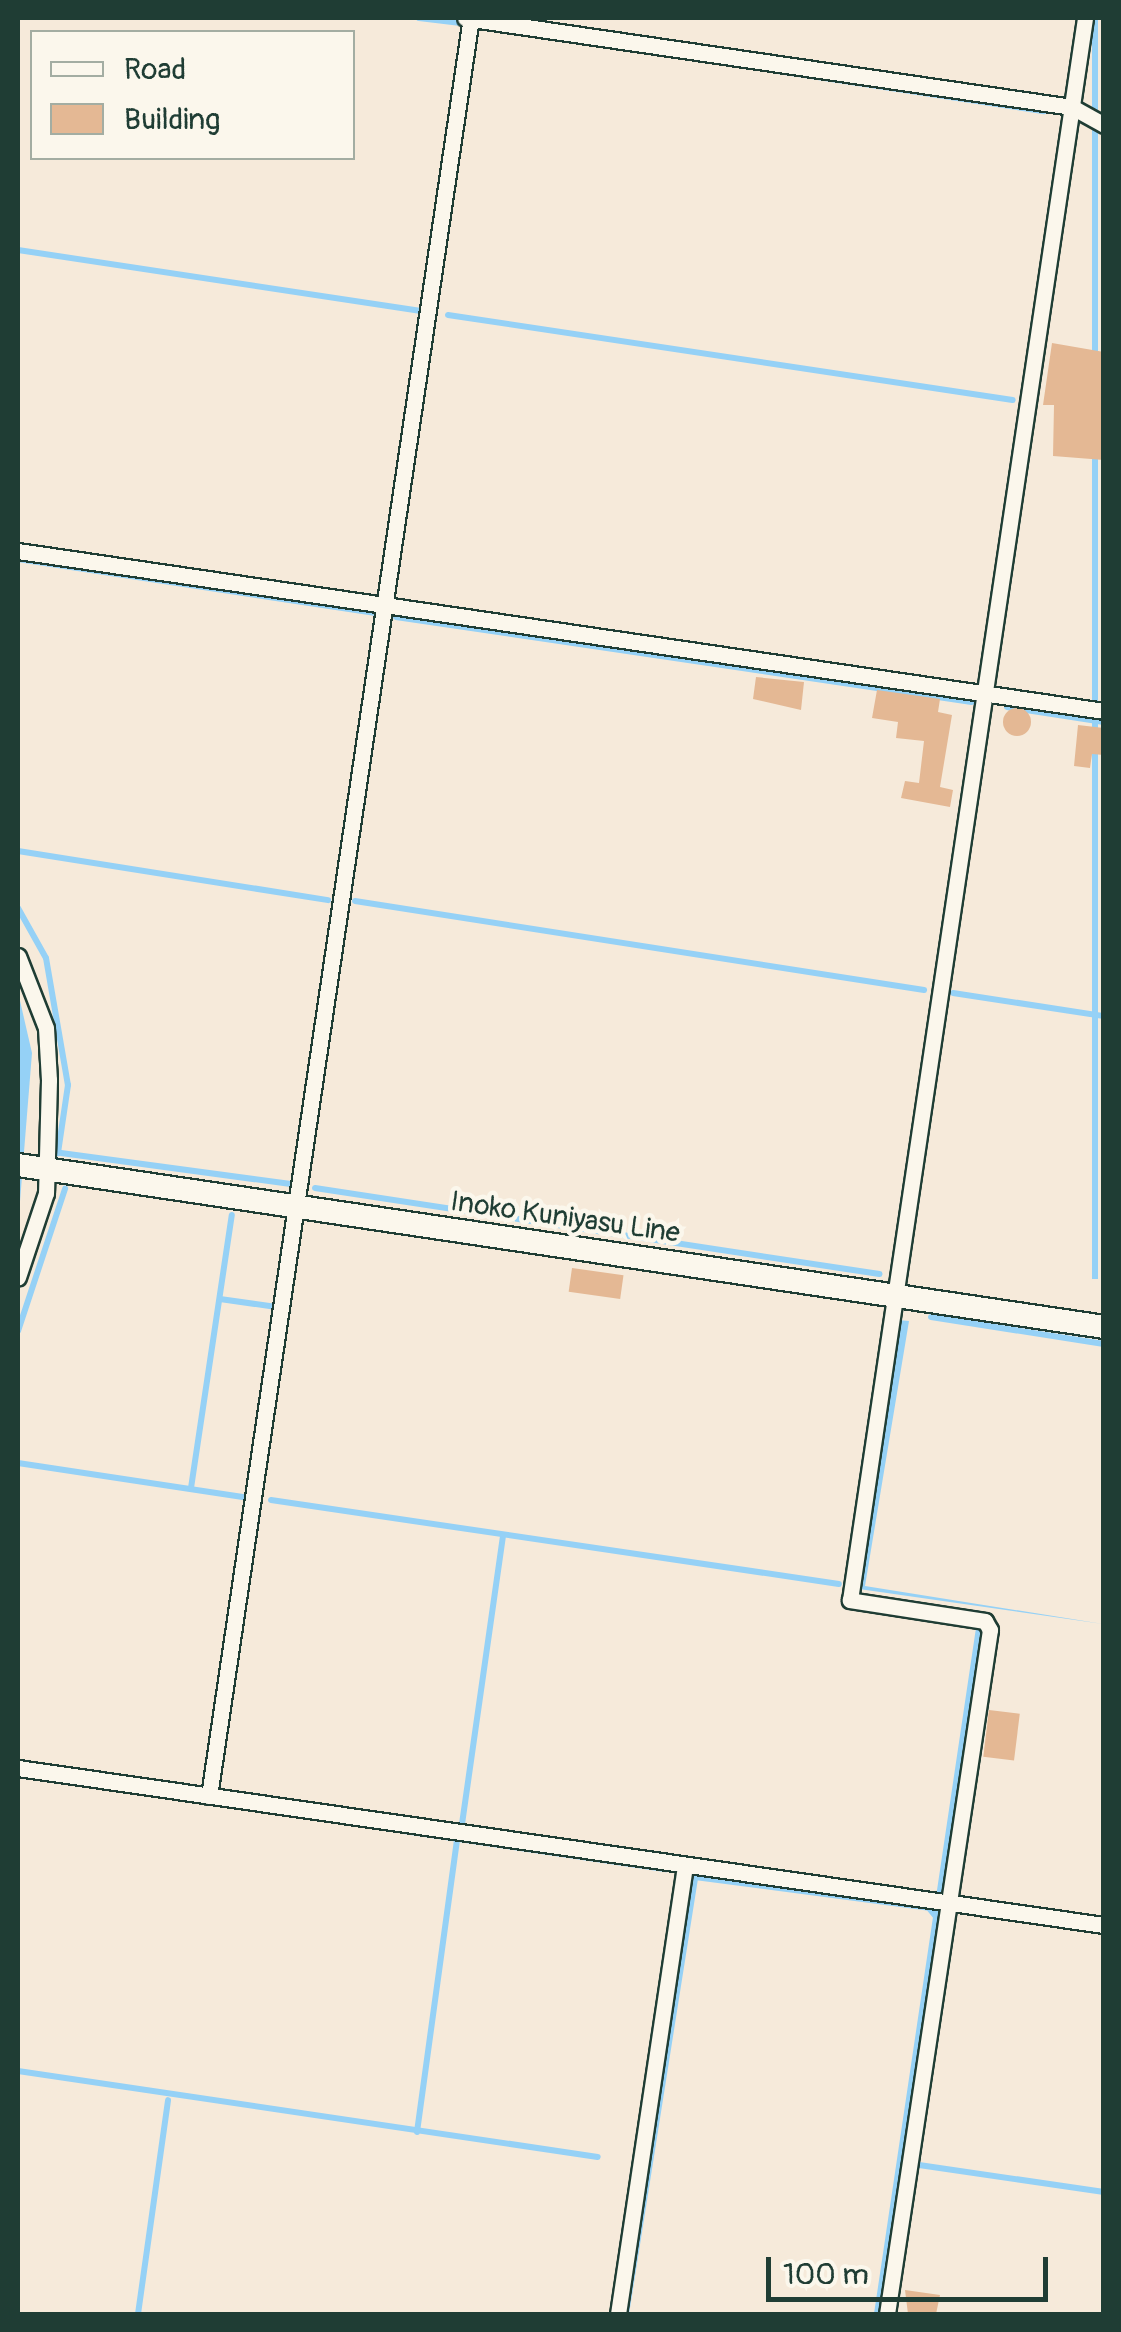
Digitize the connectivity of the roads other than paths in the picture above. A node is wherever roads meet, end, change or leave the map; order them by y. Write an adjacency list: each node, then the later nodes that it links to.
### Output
1 (469, 18): 3 (street); 6 (street)
2 (1085, 18): 3 (street)
3 (1072, 106): 4 (street); 7 (street)
4 (1104, 125)
5 (18, 551): 6 (street)
6 (384, 607): 7 (street); 11 (street)
7 (982, 696): 8 (street); 13 (street)
8 (1104, 711)
9 (18, 956): 10 (street)
10 (35, 1168): 11 (main road, Inoko Kuniyasu Line); 12 (street)
11 (296, 1209): 13 (main road, Inoko Kuniyasu Line); 16 (street)
12 (18, 1277)
13 (895, 1296): 14 (main road, Inoko Kuniyasu Line); 18 (street)
14 (1104, 1328)
15 (18, 1768): 16 (street)
16 (209, 1796): 17 (street)
17 (685, 1866): 18 (street); 20 (street)
18 (949, 1904): 19 (street); 21 (street)
19 (1104, 1926)
20 (618, 2314)
21 (887, 2314)

